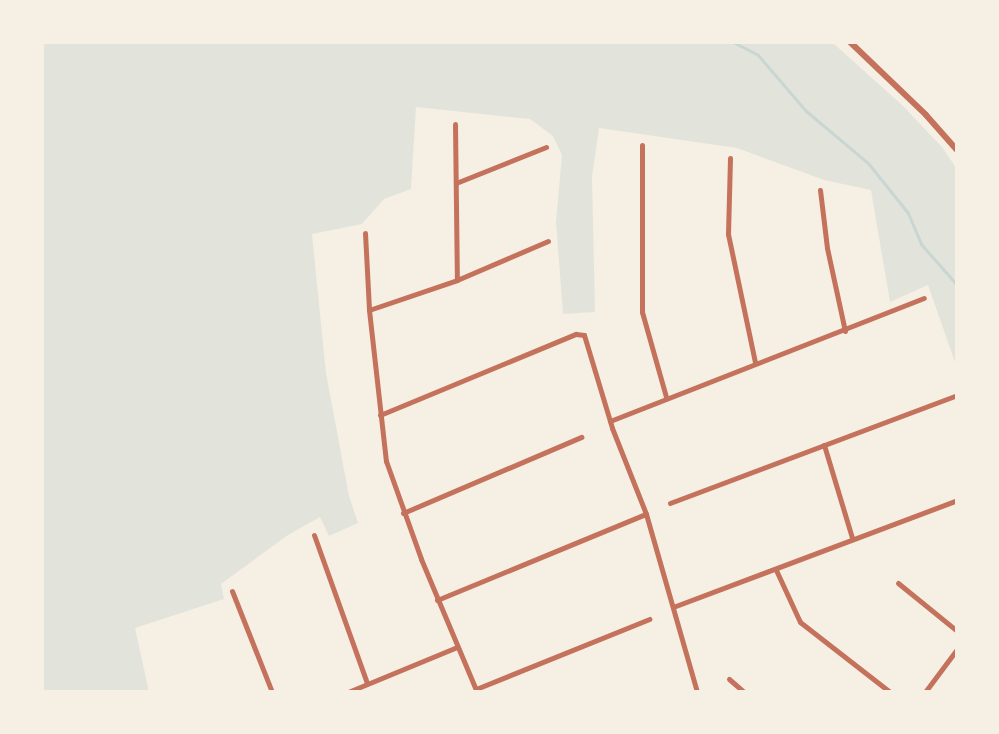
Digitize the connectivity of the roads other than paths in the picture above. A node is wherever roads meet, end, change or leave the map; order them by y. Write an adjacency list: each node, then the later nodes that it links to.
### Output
1 (850, 42): 5 (street)
2 (455, 124): 7 (street)
3 (642, 145): 17 (street)
4 (546, 147): 7 (street)
5 (957, 150)
6 (730, 158): 15 (street)
7 (456, 183): 11 (street)
8 (820, 190): 14 (street)
9 (365, 233): 13 (street)
10 (548, 241): 11 (street)
11 (457, 280): 13 (street)
12 (924, 298): 14 (street)
13 (369, 310): 18 (street)
14 (845, 331): 15 (street)
15 (755, 362): 17 (street)
16 (957, 395): 21 (street)
17 (666, 397): 19 (street)
18 (380, 415): 19 (street); 24 (street)
19 (610, 421): 25 (street)
20 (581, 437): 24 (street)
21 (824, 445): 23 (street); 27 (street)
22 (957, 500): 27 (street)
23 (670, 503)
24 (403, 513): 31 (street)
25 (646, 514): 31 (street); 32 (street)
26 (314, 535): 38 (street)
27 (852, 538): 28 (street)
28 (776, 570): 32 (street); 44 (street)
29 (898, 583): 34 (street)
30 (232, 591): 40 (street)
31 (437, 600): 35 (street)
32 (673, 607): 42 (street)
33 (649, 619): 39 (street)
34 (957, 631)
35 (457, 647): 38 (street); 39 (street)
36 (957, 649): 45 (street)
37 (729, 679): 43 (street)
38 (367, 683): 41 (street)
39 (476, 690)
40 (272, 692)
41 (348, 692)
42 (697, 692)
43 (744, 692)
44 (890, 692)
45 (925, 692)

